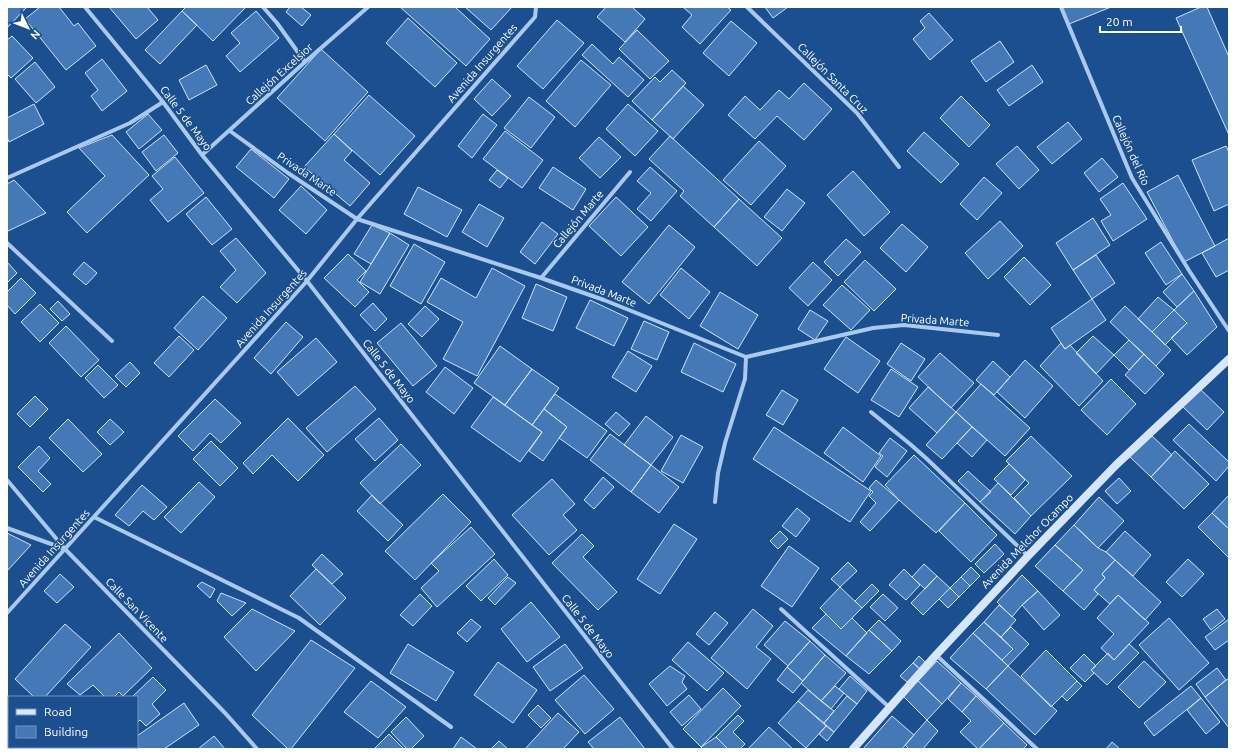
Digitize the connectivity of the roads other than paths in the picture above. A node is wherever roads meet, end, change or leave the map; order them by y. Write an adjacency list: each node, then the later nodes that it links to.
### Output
1 (85, 7): 8 (street, Calle 5 de Mayo)
2 (263, 7): 7 (street)
3 (368, 7): 7 (street, Callejón Excelsior)
4 (536, 7): 14 (street, Avenida Insurgentes)
5 (747, 7): 11 (street, Callejón Santa Cruz)
6 (1061, 7): 18 (street, Callejón del Río)
7 (305, 62): 9 (street, Callejón Excelsior)
8 (163, 102): 10 (street, Calle 5 de Mayo); 13 (street)
9 (230, 131): 10 (street, Callejón Excelsior); 14 (street, Privada Marte)
10 (202, 155): 17 (street, Calle 5 de Mayo)
11 (899, 167)
12 (630, 172): 16 (street, Callejón Marte)
13 (7, 178)
14 (357, 219): 16 (street, Privada Marte); 17 (street, Avenida Insurgentes)
15 (7, 243): 20 (street)
16 (541, 278): 21 (street, Privada Marte)
17 (307, 281): 26 (street, Avenida Insurgentes); 36 (street, Calle 5 de Mayo)
18 (1229, 331)
19 (998, 334): 21 (street, Privada Marte)
20 (112, 341)
21 (746, 357): 25 (street)
22 (1229, 359): 29 (main road, Avenida Melchor Ocampo)
23 (871, 412): 29 (street)
24 (7, 480): 28 (street, Calle San Vicente)
25 (715, 502)
26 (94, 518): 28 (street, Avenida Insurgentes); 34 (street)
27 (7, 528): 28 (street)
28 (65, 549): 31 (street, Avenida Insurgentes); 35 (street, Calle San Vicente)
29 (1028, 556): 32 (main road, Avenida Melchor Ocampo)
30 (782, 609): 33 (street)
31 (7, 613)
32 (936, 655): 33 (main road, Avenida Melchor Ocampo); 38 (street)
33 (889, 707): 37 (main road, Avenida Melchor Ocampo)
34 (450, 726)
35 (257, 749)
36 (673, 749)
37 (853, 749)
38 (1037, 749)

